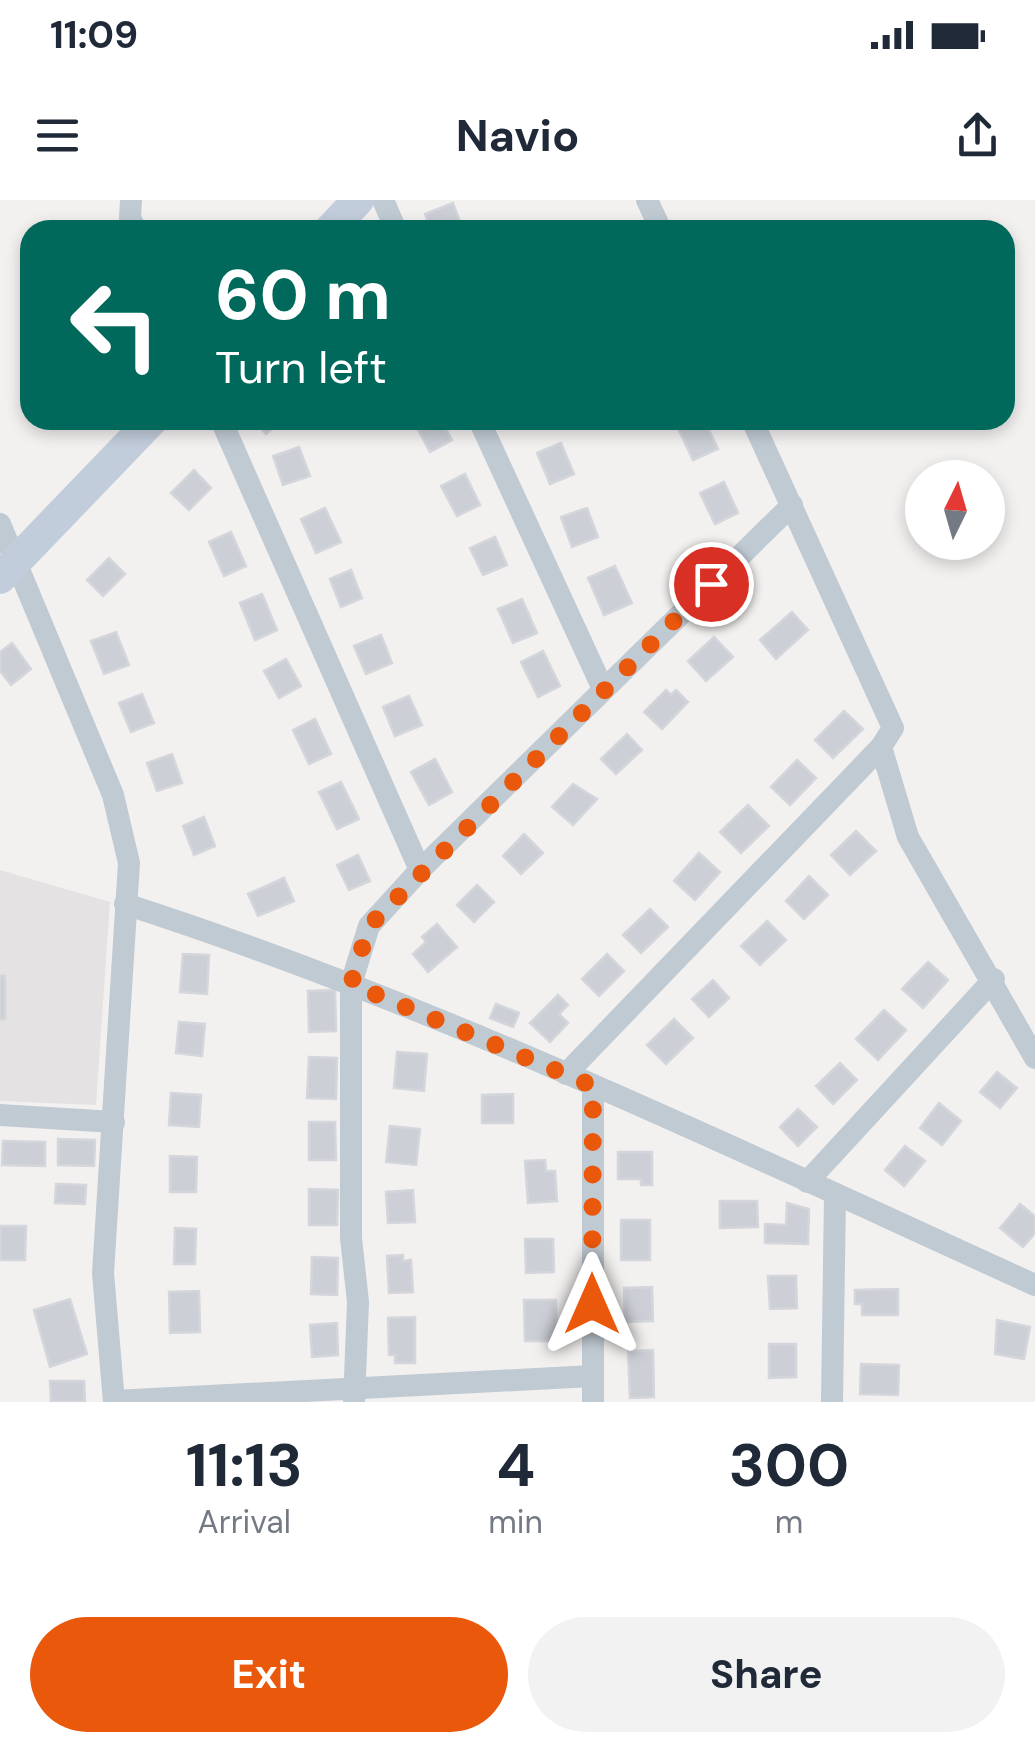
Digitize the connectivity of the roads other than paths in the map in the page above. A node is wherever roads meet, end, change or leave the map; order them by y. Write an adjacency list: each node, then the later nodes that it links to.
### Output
1 (355, 207): 2 (street)
2 (378, 220)
3 (142, 430): 9 (street)
4 (226, 430): 12 (street)
5 (483, 430): 10 (street)
6 (757, 430): 7 (street)
7 (792, 506): 10 (street); 11 (street)
8 (0, 524): 9 (street)
9 (8, 570): 13 (street)
10 (603, 689): 12 (street)
11 (881, 747): 14 (street); 17 (street)
12 (420, 870): 15 (street)
13 (125, 904): 15 (street); 20 (street)
14 (994, 979): 16 (street); 21 (street)
15 (351, 984): 17 (street); 25 (street)
16 (1035, 1058)
17 (566, 1074): 18 (street)
18 (593, 1086): 21 (street); 24 (street)
19 (0, 1115): 20 (street)
20 (114, 1122): 26 (street)
21 (807, 1182): 22 (street)
22 (835, 1194): 23 (street); 28 (street)
23 (1035, 1285)
24 (592, 1376): 25 (street); 27 (street)
25 (354, 1397): 26 (street)
26 (114, 1402)
27 (593, 1402)
28 (832, 1402)

